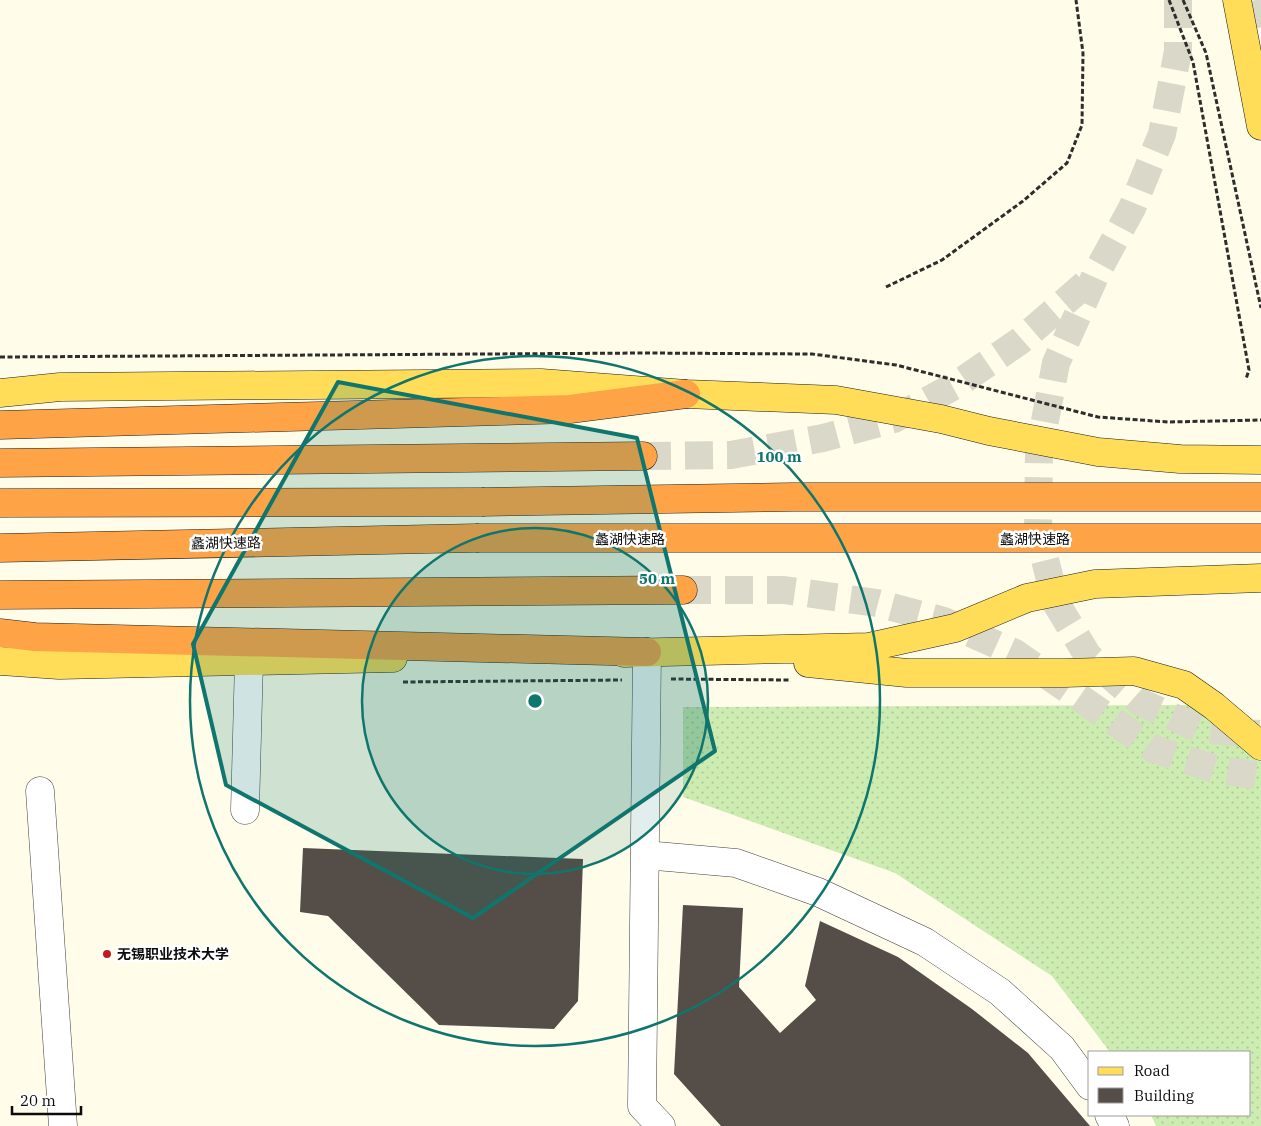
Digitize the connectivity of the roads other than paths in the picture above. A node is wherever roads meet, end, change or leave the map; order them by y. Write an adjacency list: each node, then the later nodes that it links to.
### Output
1 (1237, 0): 2 (main road)
2 (1261, 126)
3 (0, 393): 4 (main road)
4 (686, 394): 5 (highway); 7 (main road)
5 (0, 425)
6 (643, 456): 8 (highway)
7 (1261, 460)
8 (0, 463)
9 (1261, 497): 10 (highway, bridge)
10 (0, 503)
11 (1261, 538): 12 (highway, 蠡湖快速路, bridge)
12 (0, 548)
13 (1261, 578): 17 (main road)
14 (683, 590): 15 (highway)
15 (0, 595)
16 (0, 633): 18 (highway)
17 (700, 651): 18 (main road); 21 (main road)
18 (647, 652): 20 (main road); 24 (lane)
19 (0, 660): 20 (main road)
20 (250, 661): 23 (lane)
21 (1261, 746)
22 (40, 791): 26 (lane)
23 (245, 810)
24 (645, 855): 25 (lane); 27 (lane)
25 (1088, 1083)
26 (63, 1126)
27 (661, 1126)

